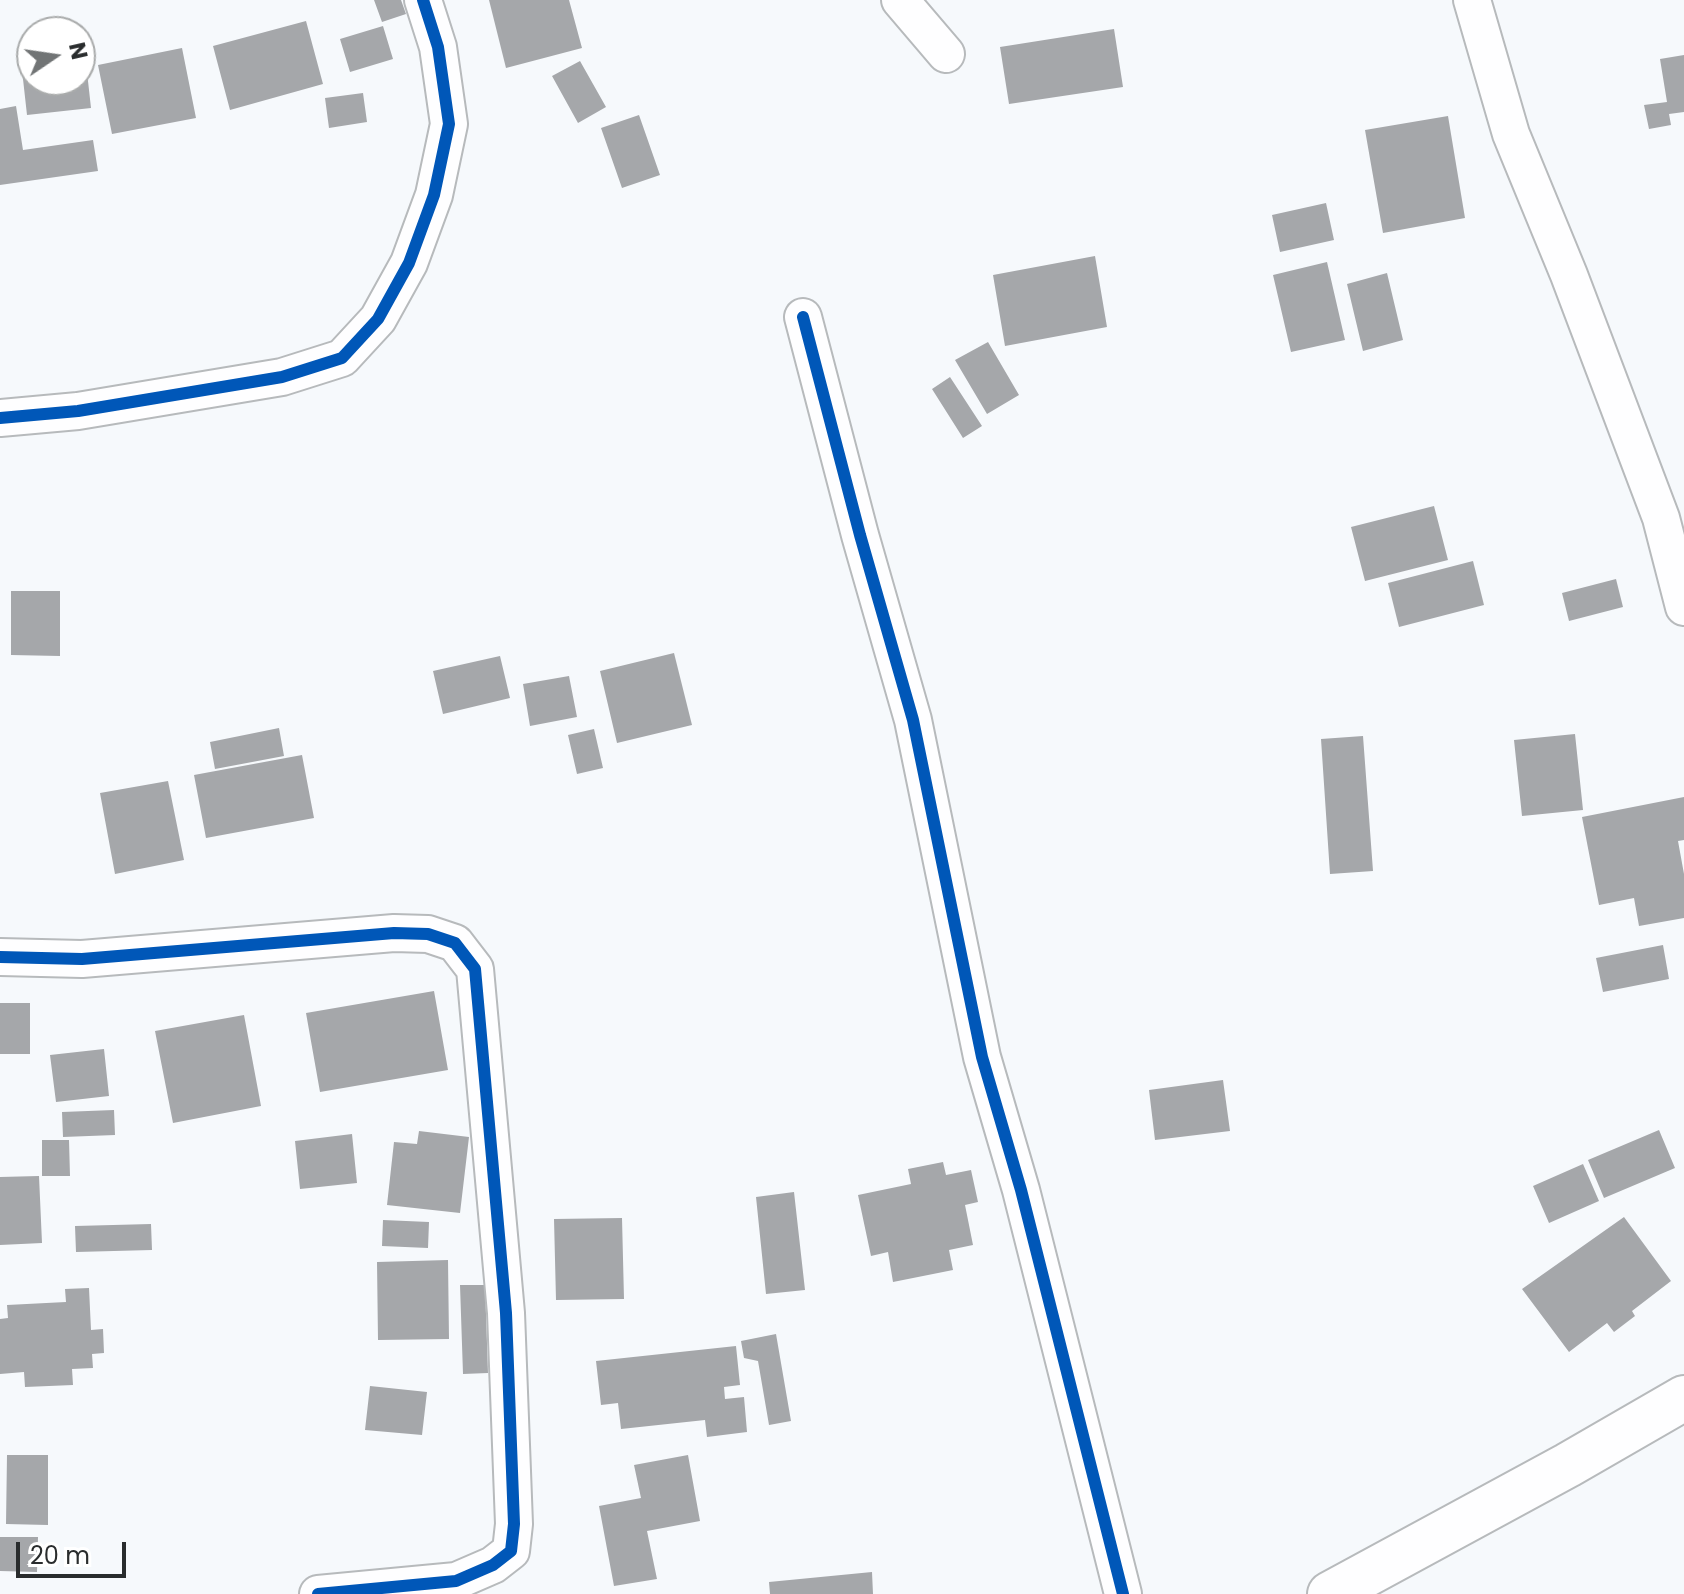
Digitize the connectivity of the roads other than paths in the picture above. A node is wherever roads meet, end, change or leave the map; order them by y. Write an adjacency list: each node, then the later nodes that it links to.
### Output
1 (423, 0): 6 (street)
2 (900, 0): 4 (street)
3 (1472, 0): 7 (street)
4 (946, 54)
5 (803, 317): 11 (street)
6 (0, 418)
7 (1684, 607)
8 (0, 957): 10 (street)
9 (1684, 1398): 12 (main road)
10 (318, 1594)
11 (1123, 1594)
12 (1330, 1594)

